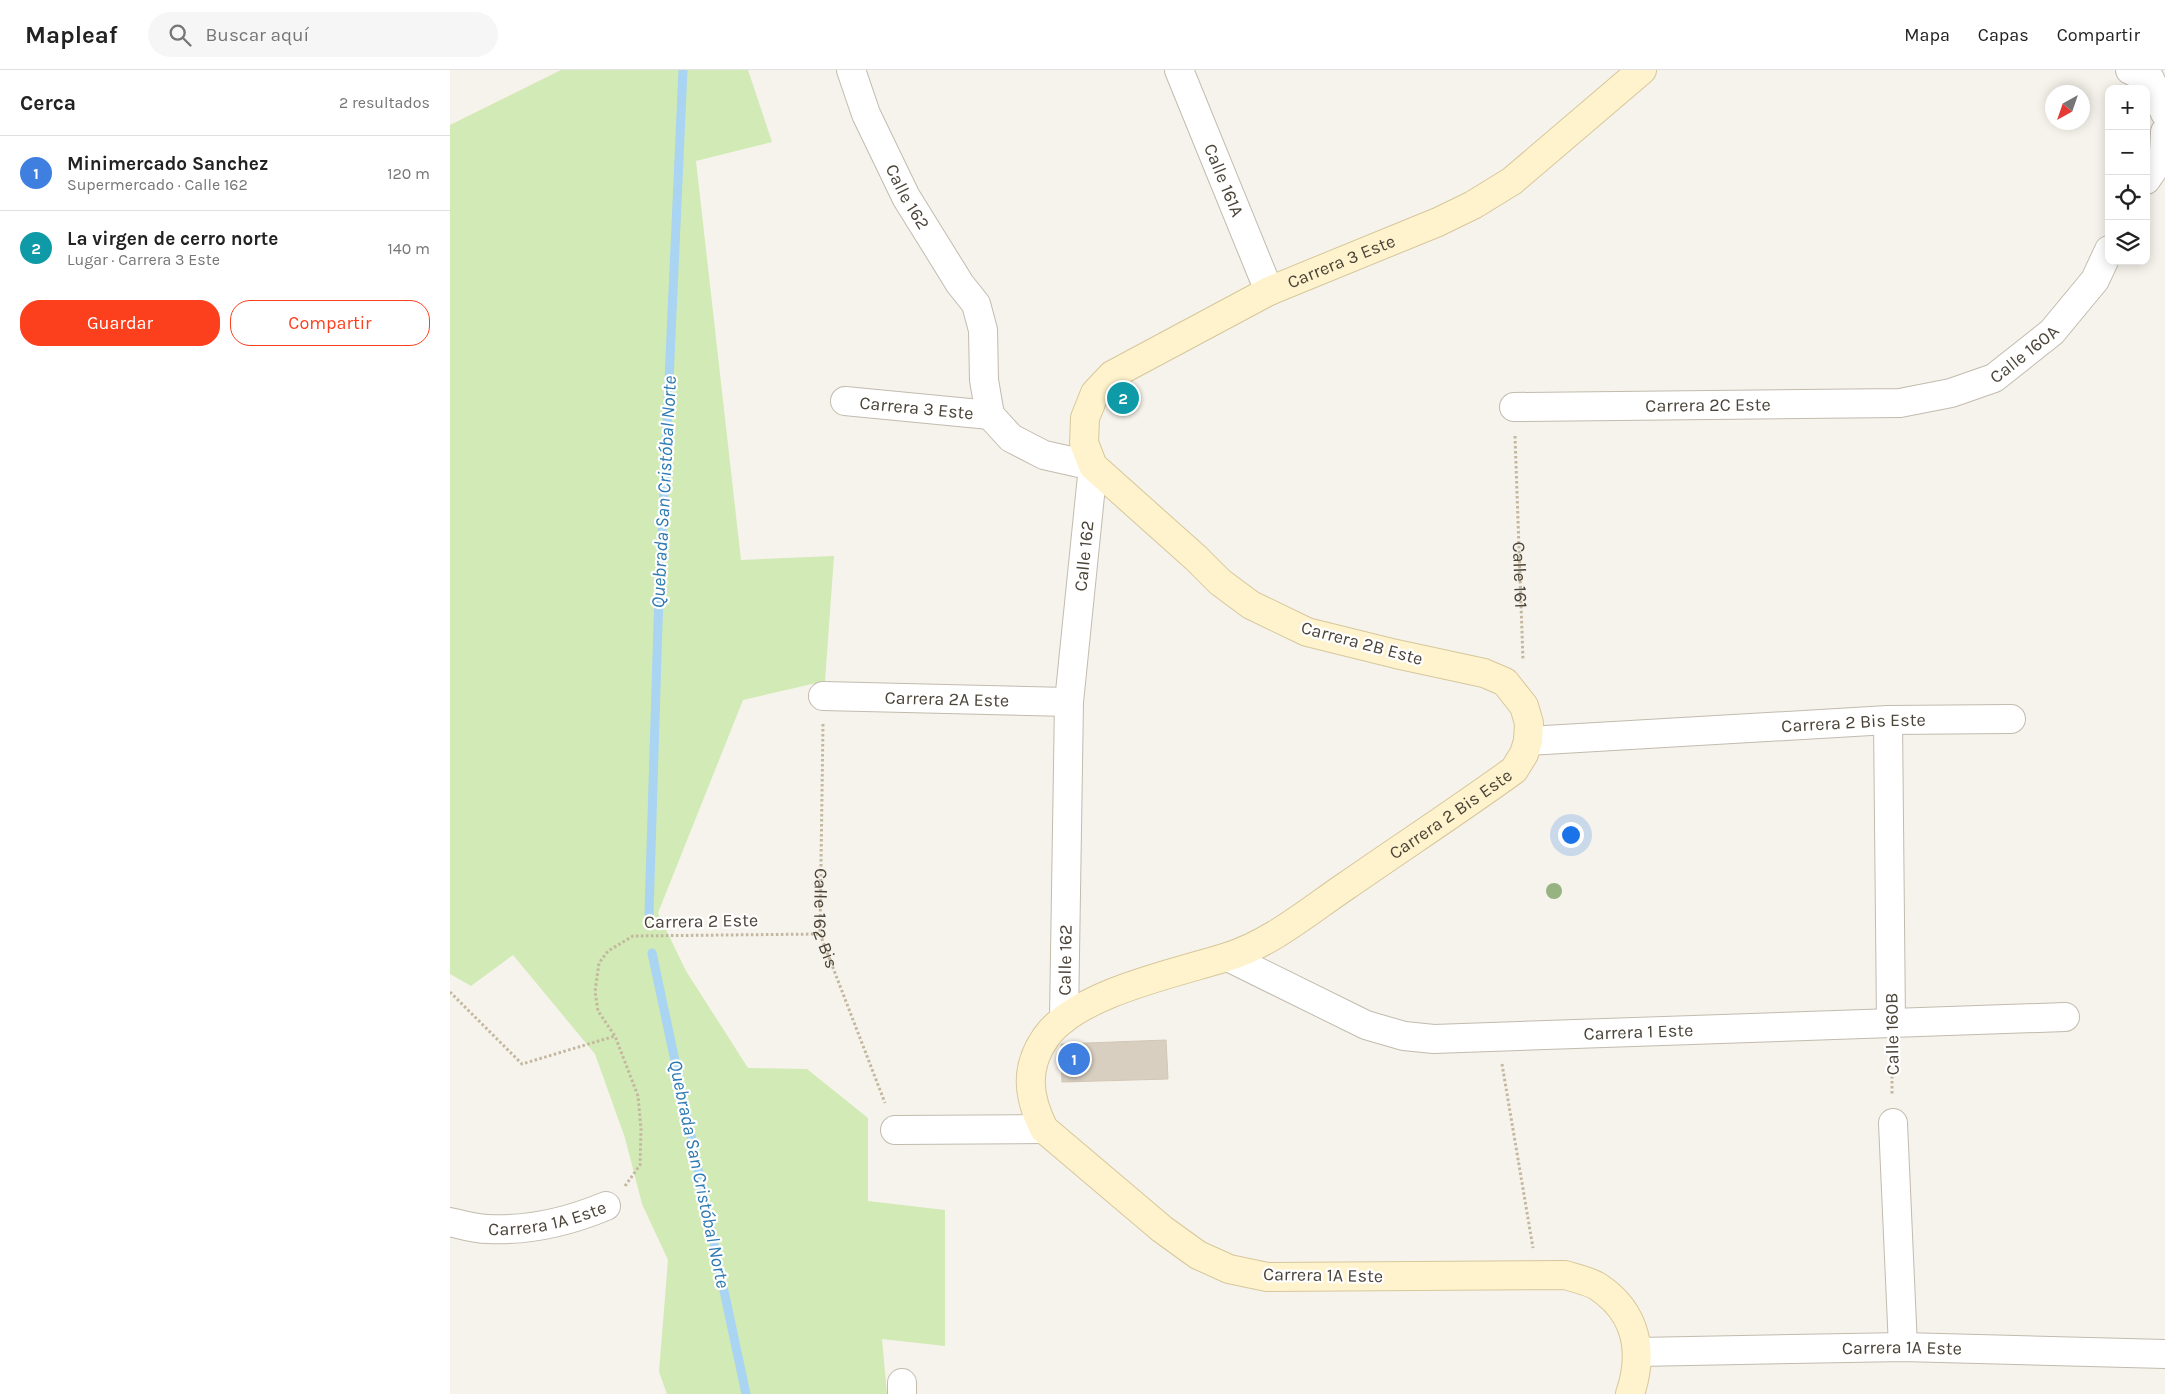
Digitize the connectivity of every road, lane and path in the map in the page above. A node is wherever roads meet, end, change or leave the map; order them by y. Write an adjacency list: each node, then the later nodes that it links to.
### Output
1 (851, 70): 13 (street, Calle 162)
2 (1179, 70): 9 (street, Calle 161A)
3 (1642, 70): 9 (street, Carrera 3 Este)
4 (2140, 74): 5 (street)
5 (2165, 113)
6 (2165, 132): 7 (street)
7 (2149, 175)
8 (2105, 259): 11 (street, Calle 160A)
9 (1269, 291): 14 (street, Carrera 3 Este)
10 (844, 401): 13 (street, Carrera 3 Este)
11 (1900, 403): 12 (street, Carrera 2C Este)
12 (1514, 406): 17 (path, Calle 161)
13 (990, 415): 14 (street)
14 (1093, 466): 16 (street, Calle 162); 17 (street, Carrera 2B Este)
15 (823, 696): 16 (street, Carrera 2A Este); 21 (path, Calle 162 Bis)
16 (1070, 702): 25 (street, Calle 162)
17 (1524, 706): 20 (street)
18 (2011, 719): 19 (street, Carrera 2 Bis Este)
19 (1888, 720): 20 (street, Carrera 2 Bis Este); 26 (street, Calle 160B)
20 (1528, 742): 22 (street, Carrera 2 Bis Este)
21 (820, 934): 27 (path, Carrera 2 Este); 31 (path, Calle 162 Bis)
22 (1228, 957): 25 (street, Carrera 2 Bis Este); 28 (street, Carrera 1 Este)
23 (450, 992): 27 (path)
24 (2065, 1017): 26 (street, Carrera 1 Este)
25 (1064, 1019): 30 (street, Calle 162)
26 (1891, 1023): 28 (street, Carrera 1 Este); 29 (path, Calle 160B)
27 (615, 1036): 32 (path, Carrera 1A Este)
28 (1497, 1036): 34 (path)
29 (1892, 1122): 35 (street)
30 (1044, 1129): 31 (street); 34 (street, Carrera 1A Este)
31 (895, 1130)
32 (606, 1206): 33 (street, Carrera 1A Este)
33 (450, 1222)
34 (1538, 1276): 36 (street, Carrera 1A Este)
35 (1903, 1347): 36 (street, Carrera 1A Este); 37 (street, Carrera 1A Este)
36 (1638, 1352): 38 (street, Carrera 1A Este)
37 (2165, 1354)
38 (1630, 1394)

